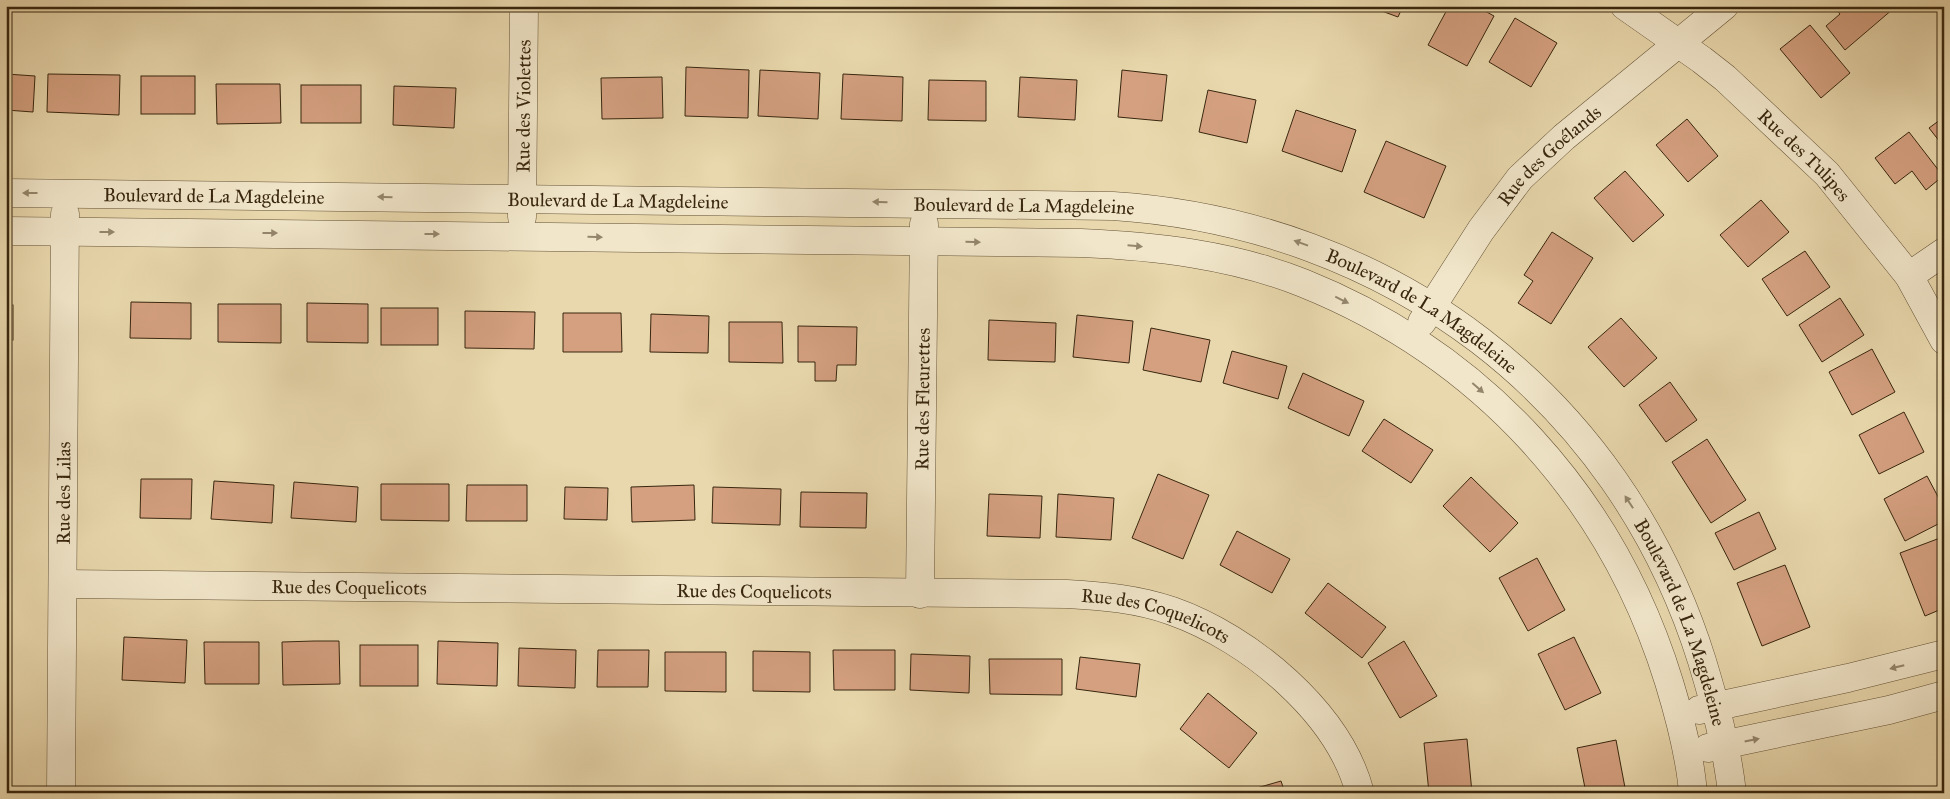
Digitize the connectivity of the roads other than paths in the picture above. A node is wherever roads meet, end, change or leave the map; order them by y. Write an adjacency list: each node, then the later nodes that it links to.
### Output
1 (524, 6): 7 (street, Rue des Violettes)
2 (1625, 6): 4 (street, Rue des Tulipes)
3 (1724, 6): 4 (street, Rue des Goélands)
4 (1679, 43): 14 (street, Rue des Tulipes); 15 (street, Rue des Goélands)
5 (6, 193): 6 (street, Boulevard de La Magdeleine, one-way to 5)
6 (65, 194): 7 (street, Boulevard de La Magdeleine, one-way to 6); 10 (street, Rue des Lilas)
7 (521, 199): 8 (street, Boulevard de La Magdeleine, one-way to 7); 11 (street, Rue des Violettes)
8 (924, 203): 12 (street, Rue des Fleurettes); 15 (street, Boulevard de La Magdeleine, one-way to 8)
9 (6, 231): 10 (street, Boulevard de La Magdeleine)
10 (65, 231): 11 (street, Boulevard de La Magdeleine, one-way to 11); 18 (street, Rue des Lilas)
11 (522, 235): 12 (street, Boulevard de La Magdeleine, one-way to 12)
12 (924, 241): 16 (street, Boulevard de La Magdeleine, one-way to 16); 19 (street, Rue des Fleurettes)
13 (1944, 252): 14 (street)
14 (1908, 276): 17 (street, Rue des Tulipes)
15 (1431, 307): 16 (street, Rue des Goélands); 22 (street, Boulevard de La Magdeleine, one-way to 15)
16 (1412, 338): 23 (street, Boulevard de La Magdeleine, one-way to 23)
17 (1944, 340)
18 (63, 584): 19 (street, Rue des Coquelicots); 26 (street, Rue des Lilas)
19 (920, 594): 27 (street, Rue des Coquelicots)
20 (1944, 654): 22 (street, one-way to 22)
21 (1944, 695): 24 (street, one-way to 21)
22 (1716, 707): 23 (street); 24 (street, Boulevard de La Magdeleine)
23 (1678, 713): 25 (street, Boulevard de La Magdeleine)
24 (1725, 746): 25 (street); 29 (street, Boulevard de La Magdeleine)
25 (1687, 752): 28 (street, Boulevard de La Magdeleine)
26 (61, 793)
27 (1360, 793)
28 (1693, 793)
29 (1732, 793)

